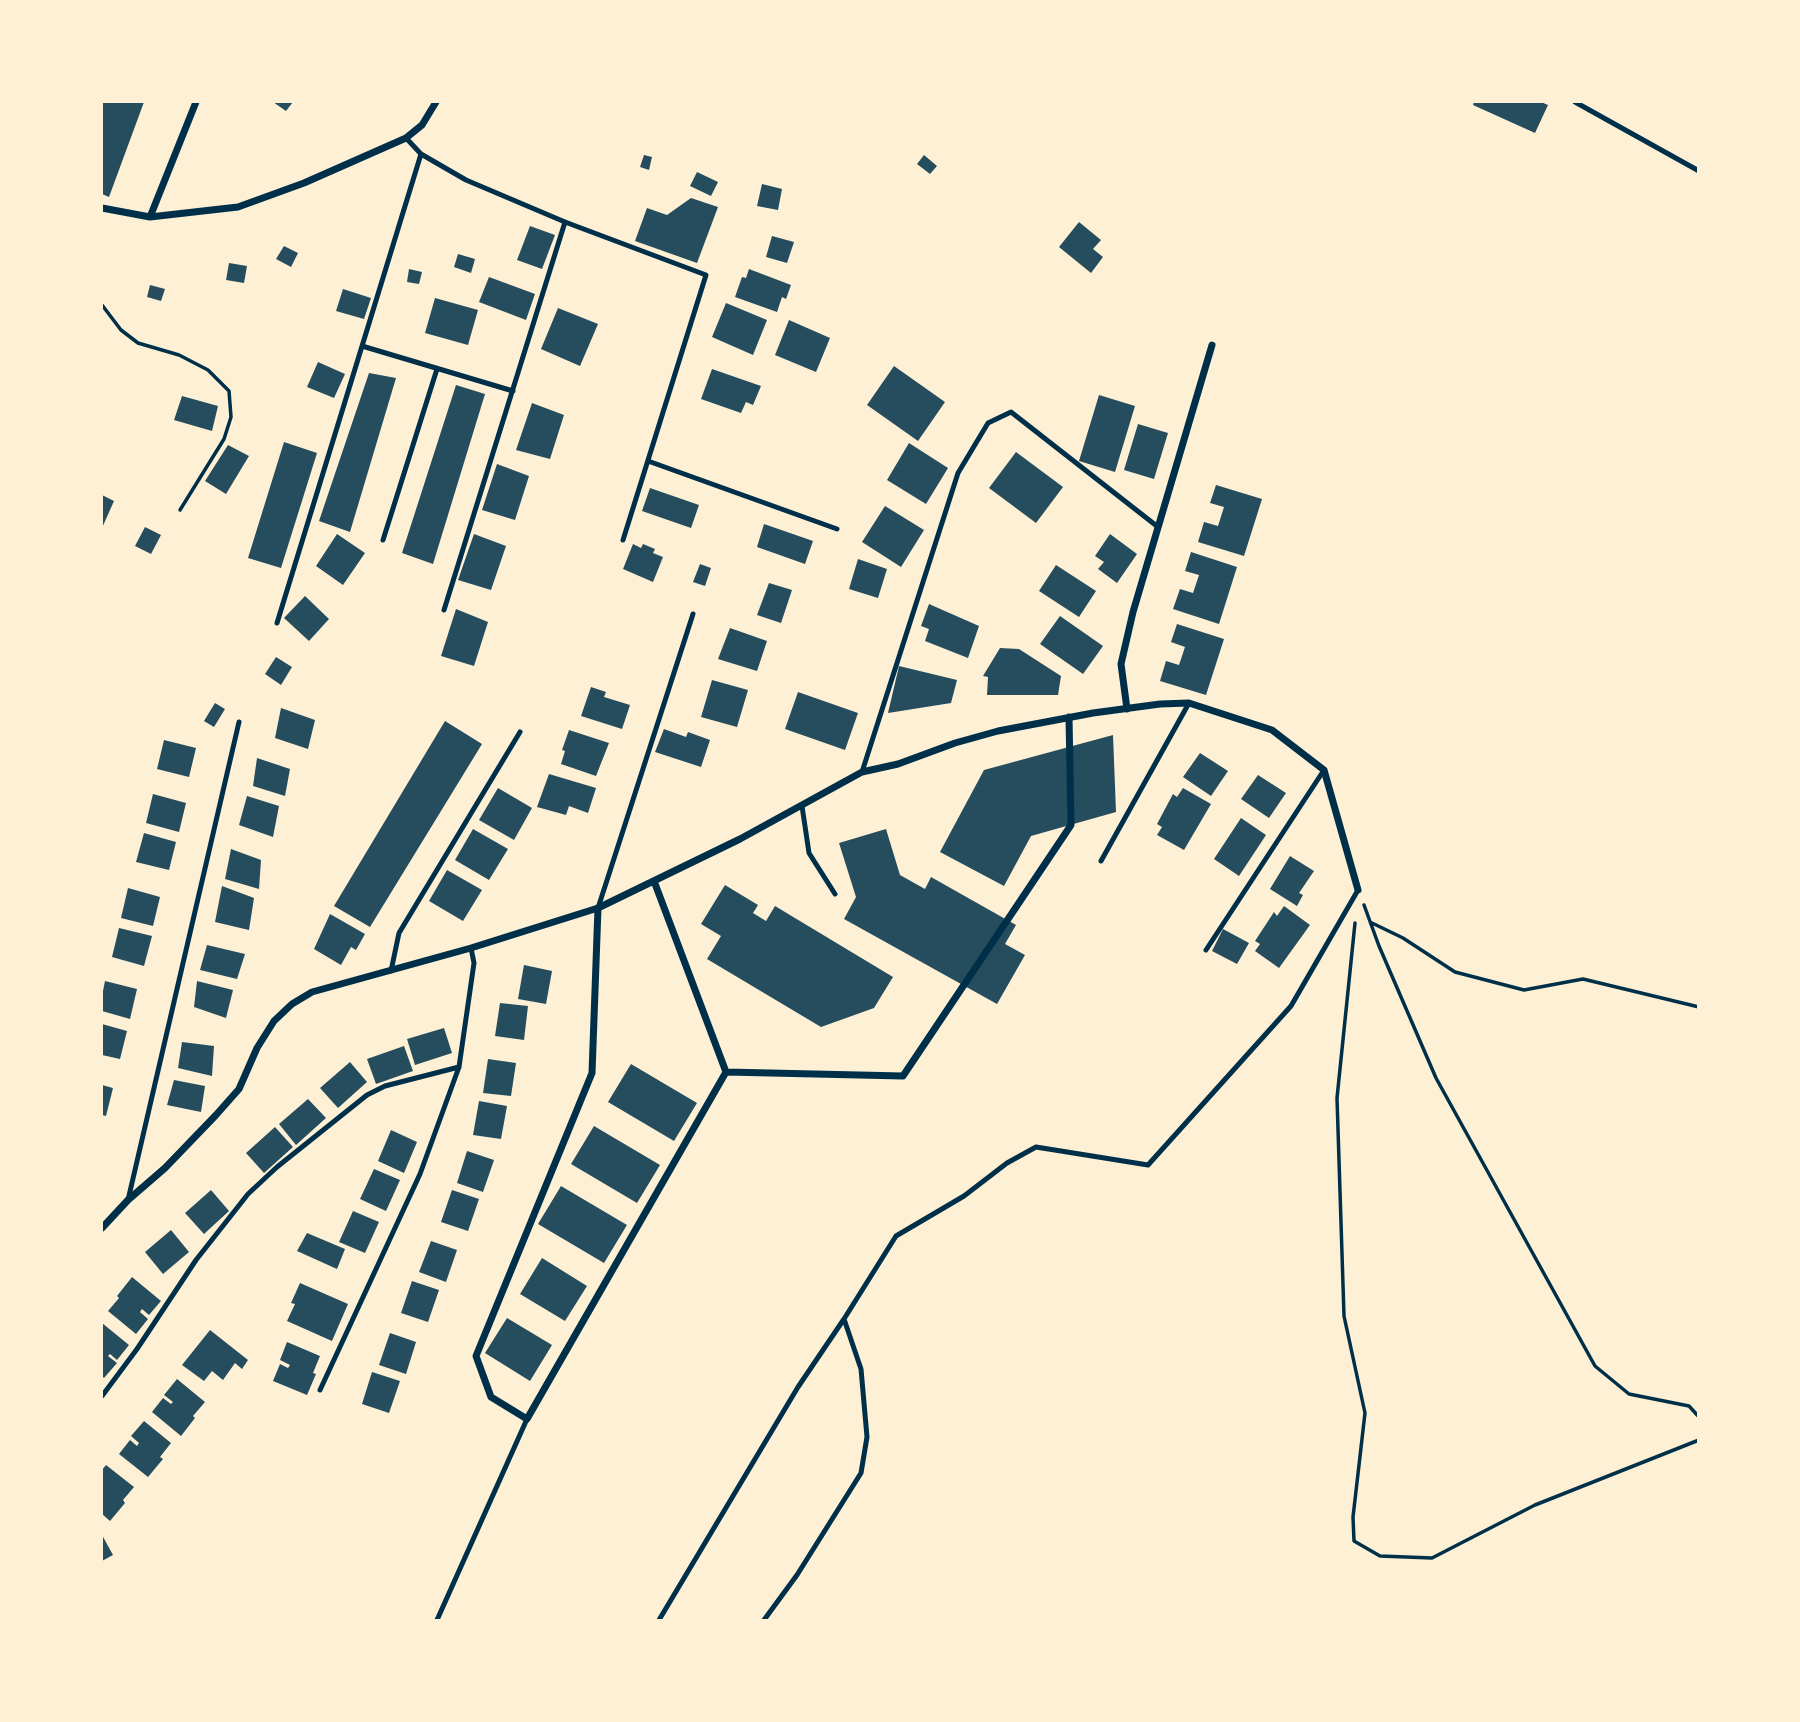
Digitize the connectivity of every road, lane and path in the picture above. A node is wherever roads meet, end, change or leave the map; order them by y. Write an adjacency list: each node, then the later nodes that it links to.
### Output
1 (196, 102): 8 (street)
2 (436, 102): 4 (street)
3 (1576, 102): 6 (lane)
4 (406, 138): 5 (lane); 8 (street)
5 (421, 154): 9 (lane); 12 (lane)
6 (1699, 171)
7 (102, 208): 8 (street)
8 (150, 217)
9 (565, 222): 14 (lane); 15 (lane)
10 (102, 305): 16 (path)
11 (1213, 345): 17 (street)
12 (362, 346): 13 (lane); 23 (lane)
13 (437, 369): 14 (lane); 19 (lane)
14 (513, 391): 21 (lane)
15 (648, 461): 18 (lane); 20 (lane)
16 (180, 510)
17 (1159, 527): 25 (street); 30 (lane)
18 (837, 529)
19 (383, 540)
20 (623, 540)
21 (444, 610)
22 (693, 614): 36 (lane)
23 (277, 623)
24 (1189, 703): 25 (street); 29 (street); 32 (lane)
25 (1127, 709): 26 (street)
26 (1069, 717): 30 (street); 44 (street)
27 (239, 722): 45 (lane)
28 (520, 732): 41 (lane)
29 (1324, 770): 34 (street); 40 (lane)
30 (862, 772): 31 (street)
31 (802, 806): 33 (street); 35 (lane)
32 (1101, 861)
33 (654, 881): 36 (street); 44 (street)
34 (1358, 890): 38 (path); 47 (lane)
35 (835, 894)
36 (598, 908): 39 (street); 51 (street)
37 (1355, 917): 52 (path)
38 (1370, 923): 42 (path); 50 (path)
39 (471, 948): 41 (street); 43 (lane)
40 (1206, 950)
41 (391, 971): 45 (street)
42 (1699, 1007)
43 (459, 1067): 48 (lane); 49 (lane)
44 (726, 1072): 51 (street)
45 (128, 1200): 46 (street)
46 (102, 1228)
47 (844, 1318): 54 (lane); 55 (lane)
48 (320, 1390)
49 (102, 1395)
50 (1699, 1417)
51 (527, 1419): 53 (lane)
52 (1699, 1440)
53 (437, 1620)
54 (659, 1620)
55 (764, 1620)

